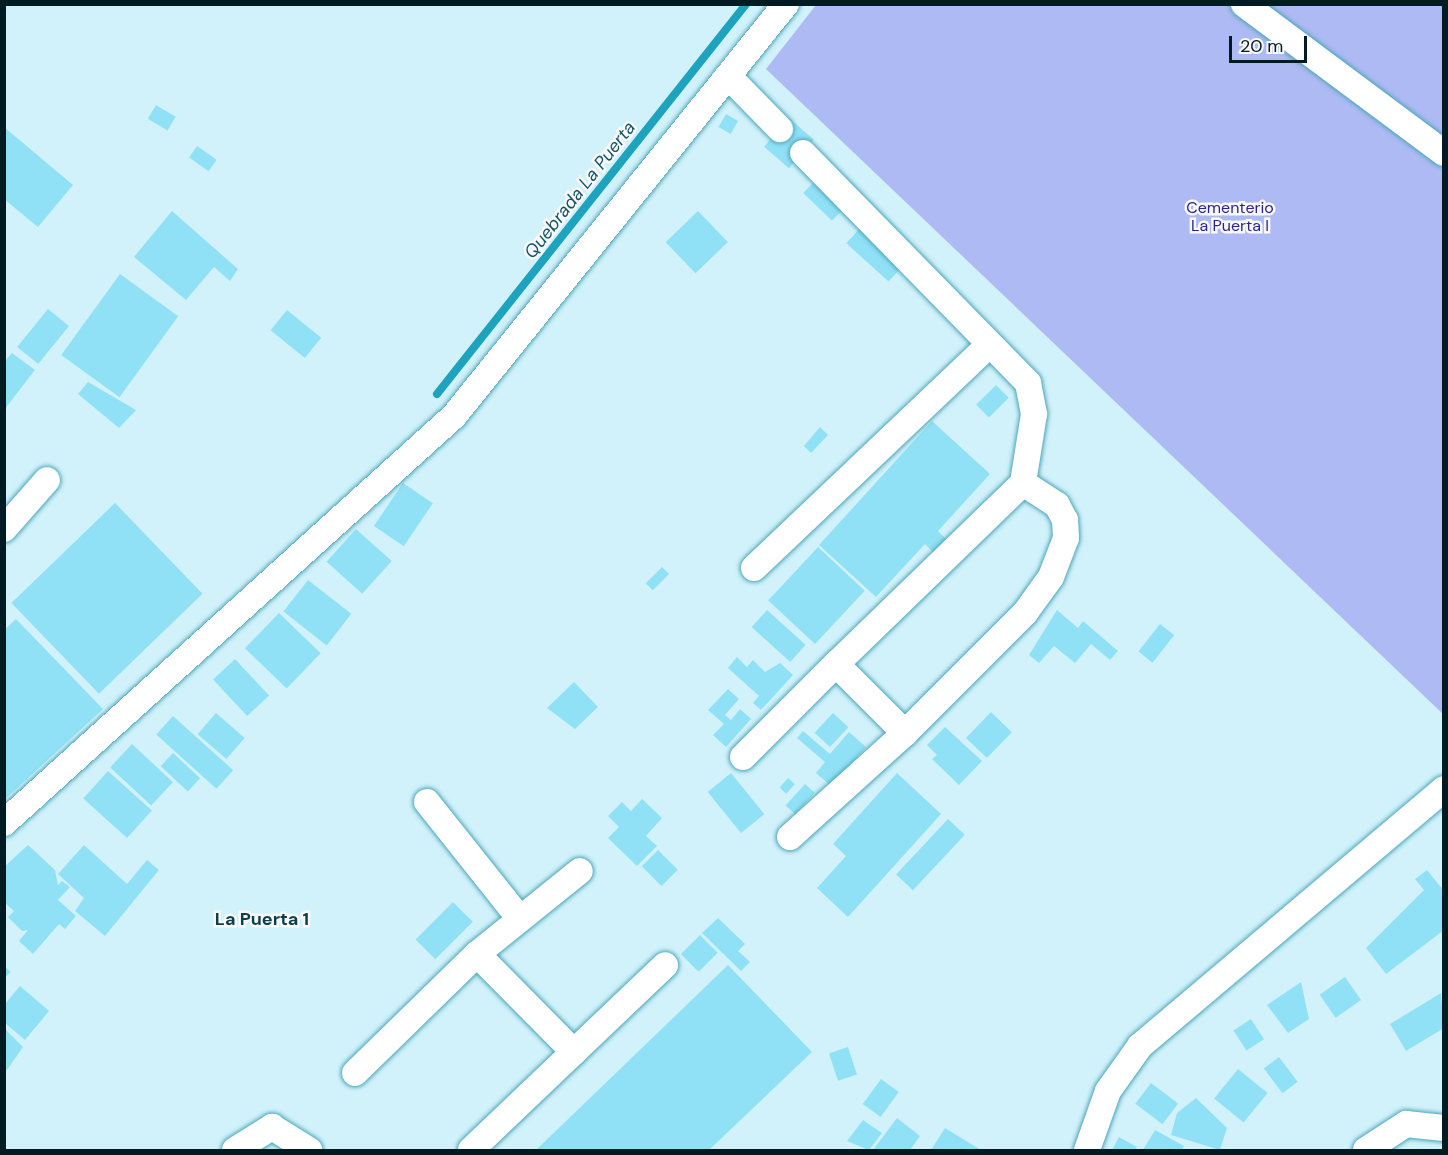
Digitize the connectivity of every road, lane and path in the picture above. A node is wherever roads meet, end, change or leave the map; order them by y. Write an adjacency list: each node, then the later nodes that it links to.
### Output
1 (786, 4): 3 (street)
2 (1244, 4): 6 (street)
3 (729, 77): 4 (street); 17 (street)
4 (780, 129)
5 (803, 153): 7 (street)
6 (1443, 153)
7 (989, 345): 9 (street); 11 (street)
8 (47, 480): 10 (street)
9 (1023, 483): 12 (street); 13 (street)
10 (4, 529)
11 (754, 568)
12 (836, 664): 13 (street); 14 (street)
13 (905, 734): 18 (street)
14 (743, 757)
15 (1443, 789): 29 (street)
16 (427, 802): 20 (street)
17 (4, 823)
18 (790, 837)
19 (580, 871): 20 (street)
20 (520, 919): 21 (street)
21 (477, 954): 23 (street); 24 (street)
22 (665, 965): 23 (street)
23 (574, 1052): 28 (street)
24 (355, 1073)
25 (1443, 1128): 30 (street)
26 (235, 1150): 27 (street)
27 (309, 1150)
28 (471, 1150)
29 (1087, 1150)
30 (1366, 1150)

